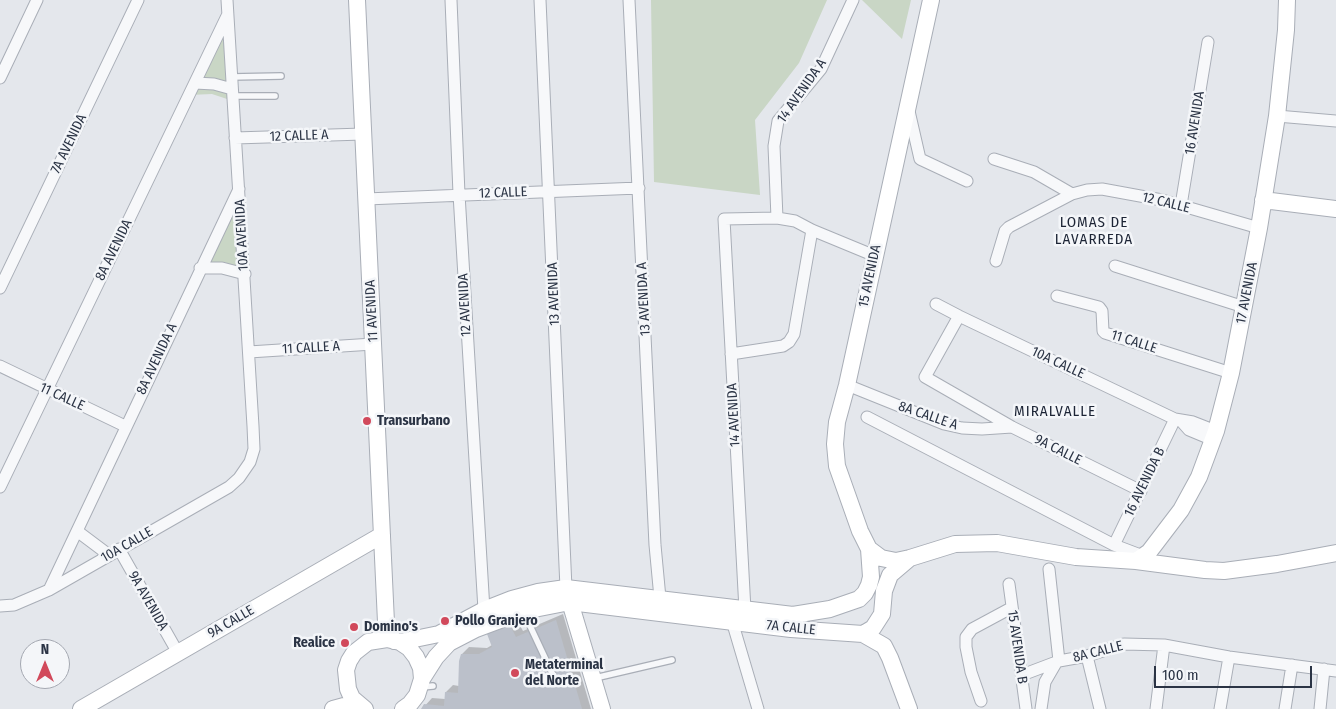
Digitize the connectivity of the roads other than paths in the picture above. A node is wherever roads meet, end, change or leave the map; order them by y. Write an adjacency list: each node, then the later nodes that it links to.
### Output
1 (37, 0): 14 (street)
2 (138, 0): 42 (street, 7A AVENIDA)
3 (227, 0): 11 (street, 10A AVENIDA)
4 (357, 0): 21 (main road, 11 AVENIDA)
5 (450, 0): 28 (street, 12 AVENIDA)
6 (540, 0): 27 (street, 13 AVENIDA)
7 (629, 0): 26 (street, 13 AVENIDA A)
8 (853, 0): 34 (street, 14 AVENIDA A)
9 (931, 0): 18 (main road, 15 AVENIDA)
10 (1287, 0): 19 (main road, 17 AVENIDA)
11 (228, 13): 15 (street, 8A AVENIDA); 16 (street, 10A AVENIDA)
12 (1208, 42): 32 (street, 16 AVENIDA)
13 (281, 76): 16 (lane)
14 (0, 78)
15 (195, 83): 16 (street); 53 (street, 8A AVENIDA)
16 (232, 87): 17 (lane); 22 (street, 10A AVENIDA)
17 (275, 96)
18 (908, 104): 24 (street); 37 (main road, 15 AVENIDA)
19 (1276, 116): 20 (street); 31 (main road, 17 AVENIDA)
20 (1336, 120)
21 (363, 134): 22 (street, 12 CALLE A); 30 (main road, 11 AVENIDA)
22 (235, 138): 25 (street, 10A AVENIDA)
23 (994, 159): 29 (street)
24 (967, 181)
25 (240, 187): 40 (street, 8A AVENIDA A); 41 (street, 10A AVENIDA)
26 (639, 188): 27 (street, 12 CALLE); 76 (street, 13 AVENIDA A)
27 (550, 191): 28 (street, 12 CALLE); 75 (street, 13 AVENIDA)
28 (459, 194): 30 (street, 12 CALLE); 80 (street, 12 AVENIDA)
29 (1072, 194): 32 (street, 12 CALLE); 38 (street)
30 (366, 199): 47 (main road, 11 AVENIDA)
31 (1263, 200): 33 (main road); 35 (main road, 17 AVENIDA)
32 (1181, 206): 35 (street, 12 CALLE)
33 (1336, 209)
34 (777, 218): 36 (street); 49 (street, 14 AVENIDA)
35 (1259, 228): 45 (main road, 17 AVENIDA)
36 (812, 230): 37 (street); 49 (street)
37 (874, 256): 52 (main road, 15 AVENIDA)
38 (996, 260)
39 (1115, 266): 45 (street)
40 (200, 268): 41 (street); 56 (street, 8A AVENIDA A)
41 (244, 274): 48 (street, 10A AVENIDA)
42 (0, 288)
43 (1056, 296): 51 (street, 11 CALLE)
44 (936, 304): 46 (street, 10A CALLE)
45 (1244, 307): 51 (main road, 17 AVENIDA)
46 (959, 316): 55 (street, 10A CALLE); 57 (street, 9A CALLE)
47 (373, 344): 48 (street, 11 CALLE A); 63 (main road, 11 AVENIDA)
48 (249, 352): 59 (street, 10A AVENIDA)
49 (731, 354): 82 (street, 14 AVENIDA)
50 (0, 366): 53 (street, 11 CALLE)
51 (1231, 373): 58 (main road, 17 AVENIDA)
52 (847, 385): 57 (street, 8A CALLE A); 66 (main road, 15 AVENIDA)
53 (47, 390): 56 (street, 11 CALLE); 60 (street, 8A AVENIDA)
54 (867, 417): 65 (street)
55 (1178, 420): 58 (street, 10A CALLE); 61 (street, 16 AVENIDA B)
56 (126, 426): 62 (street, 8A AVENIDA A)
57 (1012, 427): 61 (street, 9A CALLE)
58 (1214, 435): 64 (main road, 17 AVENIDA)
59 (247, 468): 67 (street, 10A CALLE)
60 (0, 487)
61 (1140, 491): 65 (street, 16 AVENIDA B)
62 (77, 531): 67 (street); 74 (street, 8A AVENIDA A)
63 (382, 535): 86 (main road, 11 AVENIDA); 88 (main road, 9A CALLE)
64 (1160, 539): 70 (main road, 17 AVENIDA); 71 (main road)
65 (1118, 547): 70 (street)
66 (869, 549): 69 (main road); 77 (main road, 7A CALLE)
67 (114, 552): 74 (street, 10A CALLE); 88 (street, 9A AVENIDA)
68 (1336, 552): 71 (main road)
69 (910, 558): 70 (main road); 83 (main road)
70 (1140, 559): 71 (main road)
71 (1174, 566)
72 (1049, 569): 93 (street)
73 (1009, 584): 79 (street, 15 AVENIDA B)
74 (49, 590): 78 (street, 10A CALLE)
75 (568, 595): 76 (main road, 7A CALLE); 80 (main road, 7A CALLE); 81 (main road, 7A CALLE); 84 (main road, 7A CALLE); 99 (main road, 13 AVENIDA)
76 (660, 598): 82 (main road, 7A CALLE)
77 (851, 602): 82 (main road, 7A CALLE); 85 (main road)
78 (0, 606)
79 (1011, 608): 98 (street, 15 AVENIDA B); 102 (street)
80 (484, 610): 86 (main road, 7A CALLE)
81 (524, 610): 97 (lane); 100 (main road, 7A CALLE)
82 (745, 610)
83 (882, 614): 85 (main road); 91 (main road)
84 (732, 621): 85 (main road, 7A CALLE); 108 (street)
85 (868, 631): 91 (main road)
86 (391, 641): 100 (main road); 101 (main road, 7A CALLE)
87 (1164, 645): 89 (street, 8A CALLE); 90 (street, 8A CALLE); 113 (street)
88 (178, 653): 104 (main road, 9A CALLE)
89 (1087, 656): 93 (street, 8A CALLE); 112 (street)
90 (1229, 657): 94 (street, 8A CALLE); 114 (street)
91 (890, 658): 109 (main road)
92 (672, 660): 99 (lane)
93 (1058, 662): 98 (street, 8A CALLE); 111 (street)
94 (1292, 665): 95 (street, 8A CALLE); 115 (street)
95 (1324, 669): 96 (street, 8A CALLE); 116 (street)
96 (1336, 669)
97 (553, 675)
98 (1022, 675): 110 (street, 15 AVENIDA B)
99 (593, 678): 107 (main road, 13 AVENIDA)
100 (425, 684): 106 (main road, 7A CALLE)
101 (348, 689): 103 (main road); 105 (main road)
102 (981, 701)
103 (362, 708): 105 (main road)
104 (81, 709)
105 (333, 709)
106 (402, 709)
107 (602, 709)
108 (758, 709)
109 (909, 709)
110 (1026, 709)
111 (1041, 709)
112 (1100, 709)
113 (1156, 709)
114 (1220, 709)
115 (1285, 709)
116 (1320, 709)

